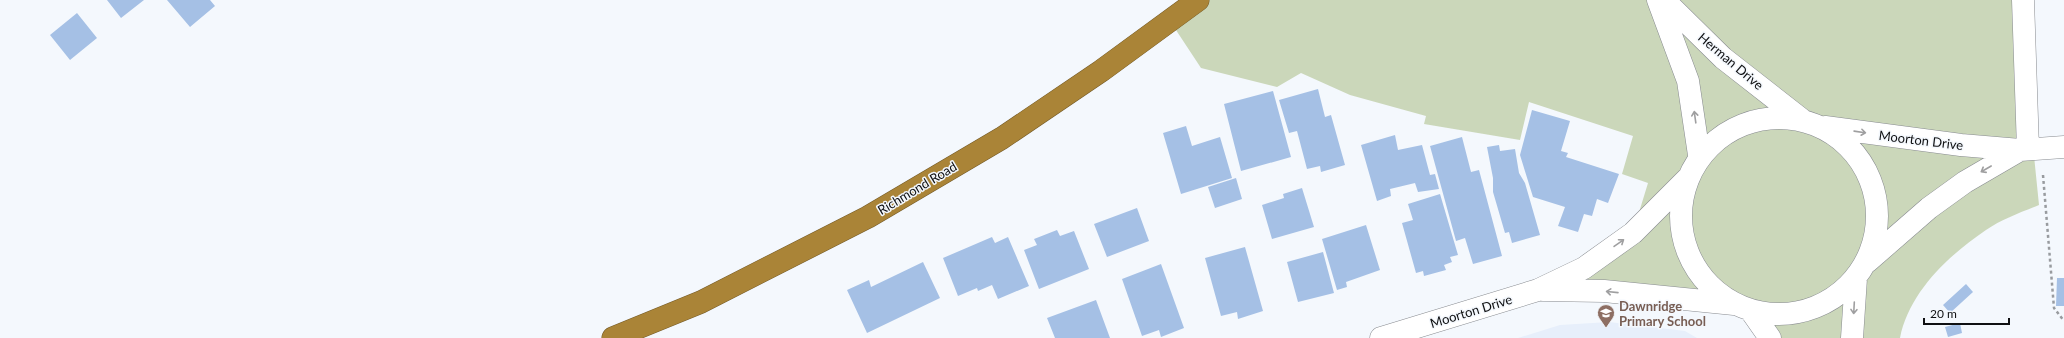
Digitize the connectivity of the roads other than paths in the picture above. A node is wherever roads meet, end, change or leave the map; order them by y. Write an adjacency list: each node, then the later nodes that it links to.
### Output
1 (1198, 0): 14 (highway, Richmond Road)
2 (1658, 0): 9 (street, one-way to 2)
3 (1664, 0): 5 (street, Herman Drive)
4 (2023, 0): 8 (street)
5 (1801, 119): 6 (street); 9 (street)
6 (1822, 126): 8 (street, Moorton Drive, one-way to 8); 11 (street)
7 (2064, 147): 8 (street, Moorton Drive)
8 (2024, 149): 11 (street, Moorton Drive, one-way to 11)
9 (1699, 155): 10 (street)
10 (1687, 179): 12 (street, Moorton Drive, one-way to 10); 13 (street)
11 (1861, 270): 13 (street, Moorton Drive); 17 (street, one-way to 17)
12 (1538, 290): 13 (street, Moorton Drive, one-way to 12); 15 (street, Moorton Drive)
13 (1743, 308): 16 (street)
14 (613, 338)
15 (1381, 338)
16 (1770, 338)
17 (1852, 338)

